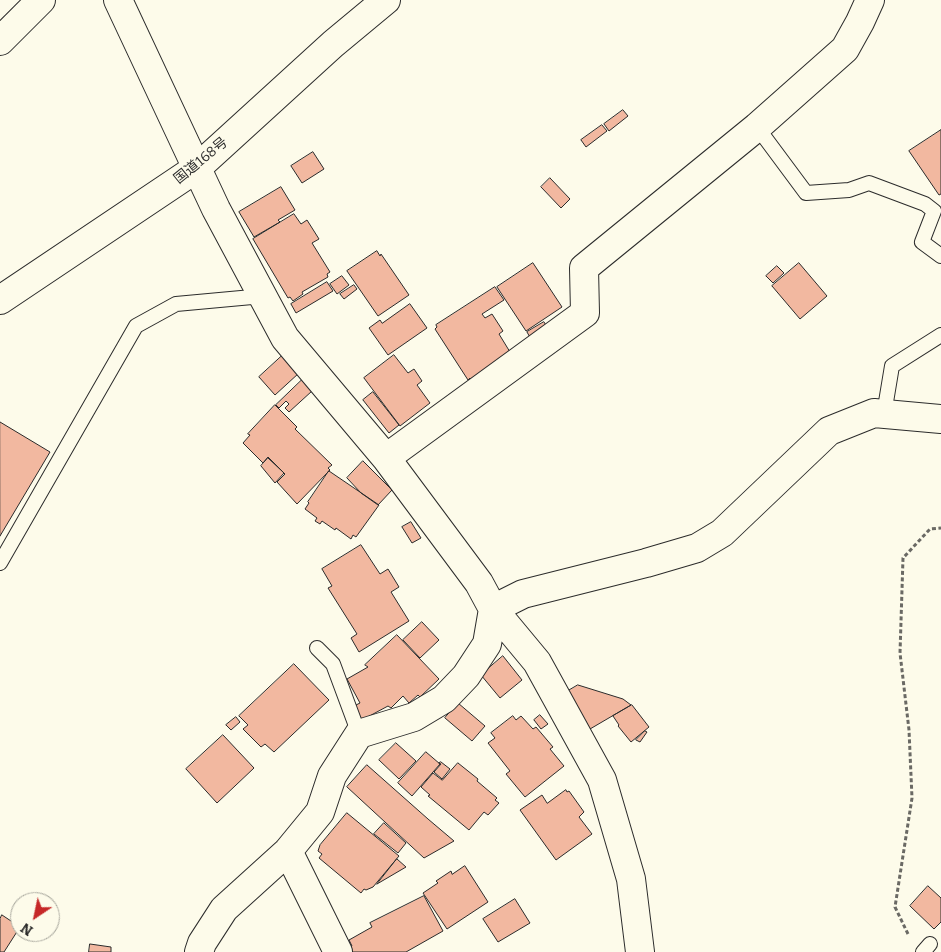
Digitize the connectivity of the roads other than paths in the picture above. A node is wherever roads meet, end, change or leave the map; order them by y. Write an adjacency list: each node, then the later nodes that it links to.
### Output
1 (41, 0): 5 (main road)
2 (118, 0): 7 (main road)
3 (386, 0): 7 (main road, 国道168号)
4 (870, 0): 6 (main road)
5 (0, 41)
6 (757, 127): 8 (lane); 14 (main road)
7 (197, 168): 9 (main road); 10 (main road, 国道168号)
8 (941, 256)
9 (263, 296): 14 (main road); 15 (lane)
10 (0, 300)
11 (941, 335): 12 (lane)
12 (884, 414): 13 (main road); 16 (main road)
13 (941, 419)
14 (386, 458): 16 (main road)
15 (0, 563)
16 (493, 609): 18 (main road); 22 (main road)
17 (317, 648): 18 (lane)
18 (359, 734): 19 (main road)
19 (288, 851): 20 (main road); 21 (main road)
20 (199, 952)
21 (338, 952)
22 (640, 952)

